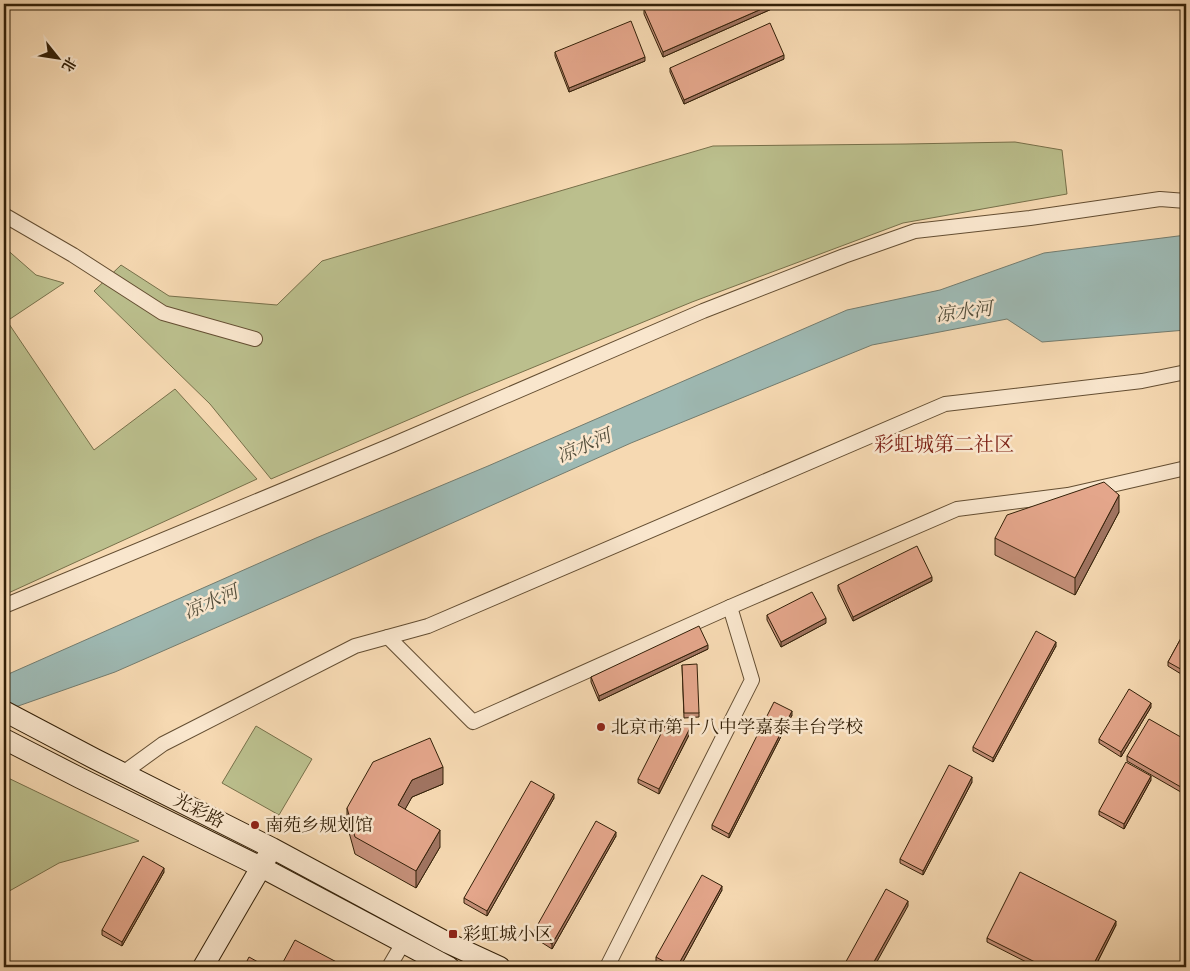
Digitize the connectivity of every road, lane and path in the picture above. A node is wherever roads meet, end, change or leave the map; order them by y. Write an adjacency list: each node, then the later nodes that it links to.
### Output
1 (1186, 201): 6 (street)
2 (4, 215): 3 (street)
3 (255, 339)
4 (1186, 372): 8 (street)
5 (1186, 468): 7 (street)
6 (4, 606)
7 (730, 607): 8 (street); 19 (street)
8 (388, 637): 11 (street)
9 (4, 711): 11 (main road, 光彩路)
10 (4, 739): 13 (main road, 光彩路)
11 (123, 773): 12 (main road, 光彩路)
12 (272, 848): 13 (main road); 18 (main road, 光彩路)
13 (261, 867): 14 (main road, 光彩路); 15 (main road)
14 (403, 943): 16 (street); 17 (main road, 光彩路)
15 (203, 967)
16 (389, 967)
17 (449, 967)
18 (500, 967)
19 (607, 967)

